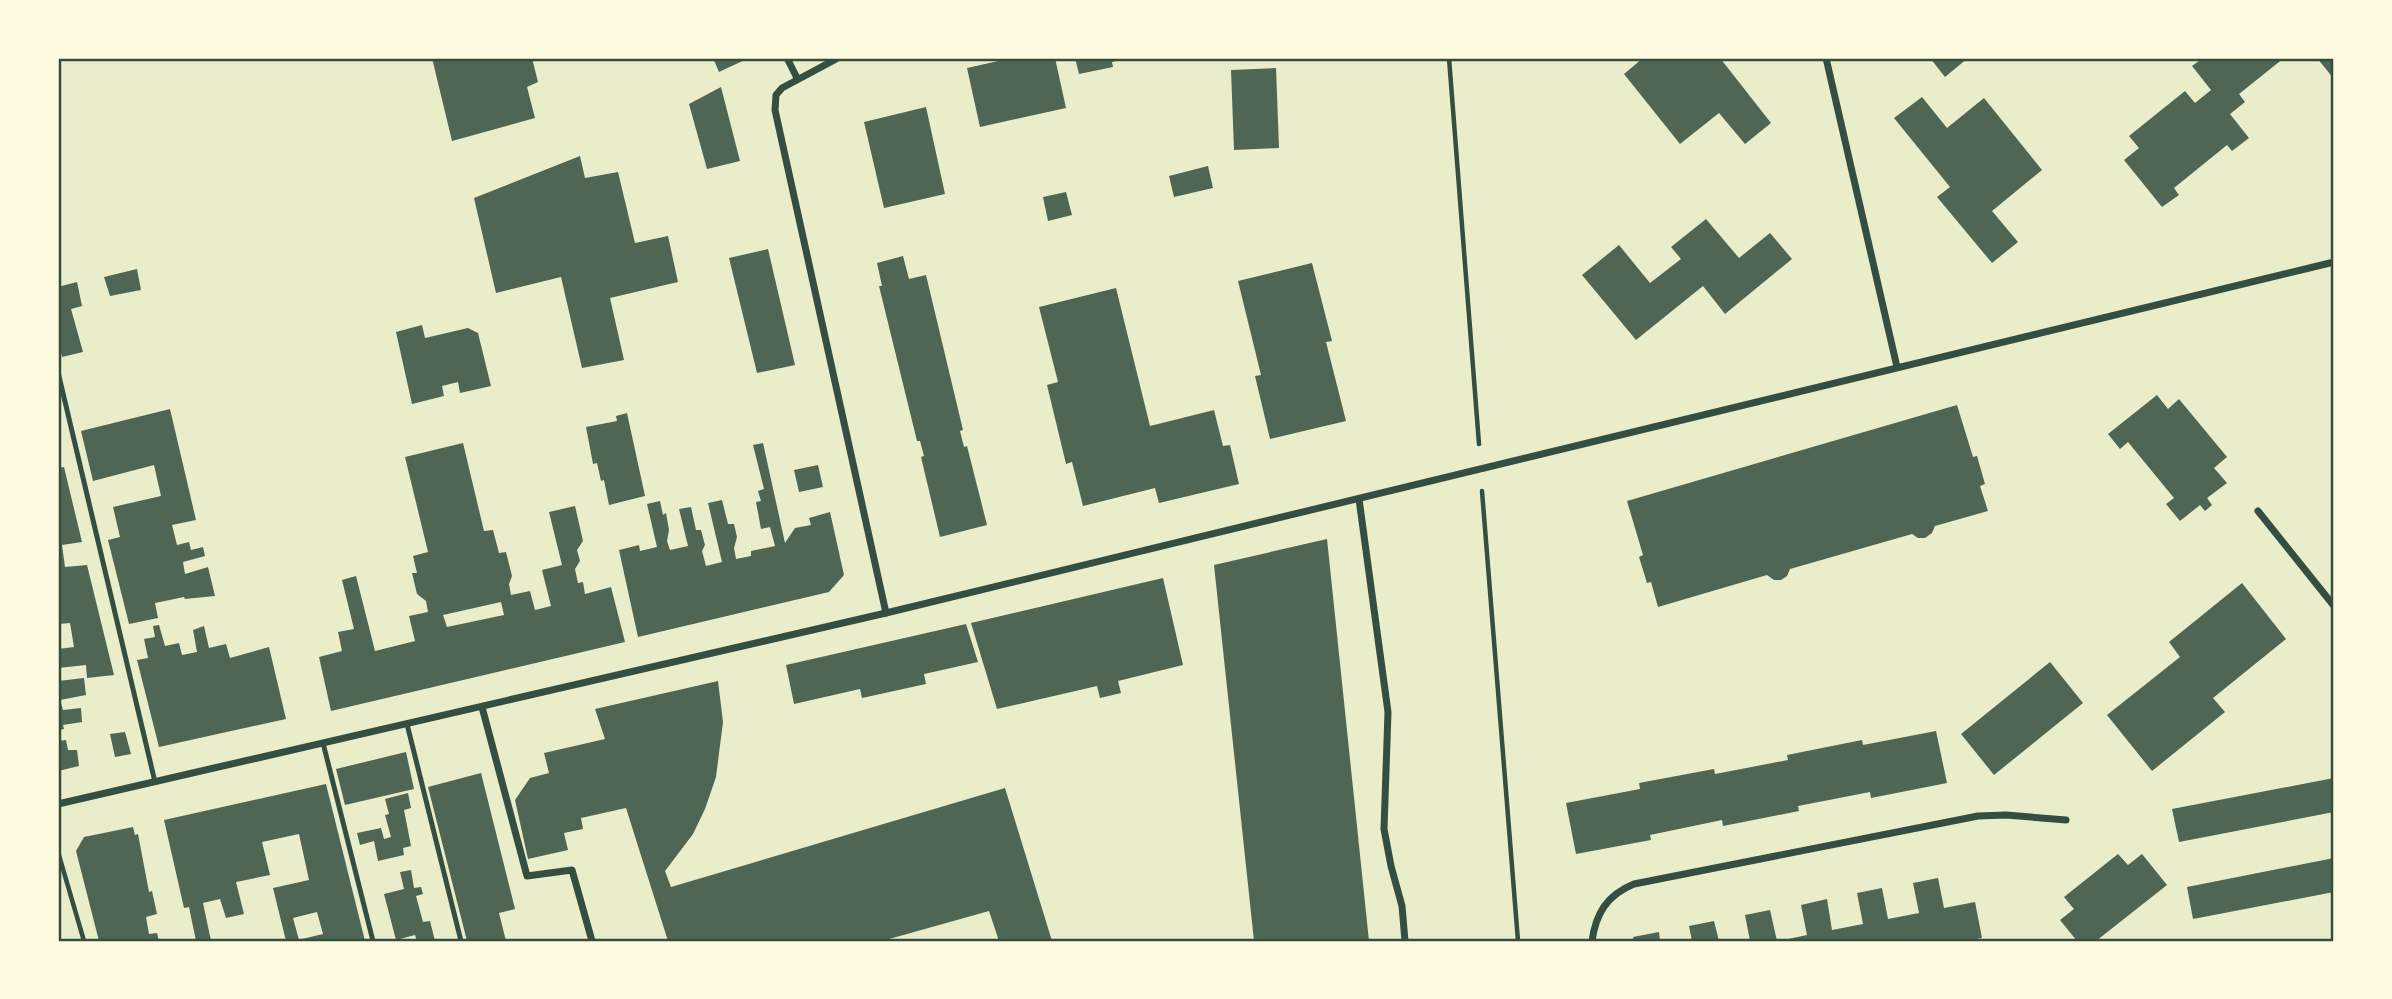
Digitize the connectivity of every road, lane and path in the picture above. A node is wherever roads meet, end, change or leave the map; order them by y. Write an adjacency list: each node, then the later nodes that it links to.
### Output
1 (787, 58): 5 (street)
2 (838, 58): 5 (street)
3 (1449, 58): 9 (path)
4 (1826, 58): 7 (street)
5 (797, 78): 14 (street)
6 (2334, 262): 7 (street)
7 (1897, 367): 11 (street)
8 (58, 372): 18 (lane)
9 (1479, 446)
10 (1482, 488): 27 (path)
11 (1359, 499): 14 (street); 26 (street)
12 (2258, 511): 13 (street)
13 (2334, 606)
14 (886, 613): 15 (street)
15 (482, 707): 16 (street); 25 (street)
16 (407, 724): 17 (street); 24 (lane)
17 (323, 744): 18 (street); 23 (lane)
18 (155, 782): 19 (street)
19 (58, 804)
20 (2066, 820): 28 (street)
21 (58, 852): 22 (path)
22 (84, 941)
23 (373, 941)
24 (461, 941)
25 (592, 941)
26 (1405, 941)
27 (1518, 941)
28 (1592, 941)

